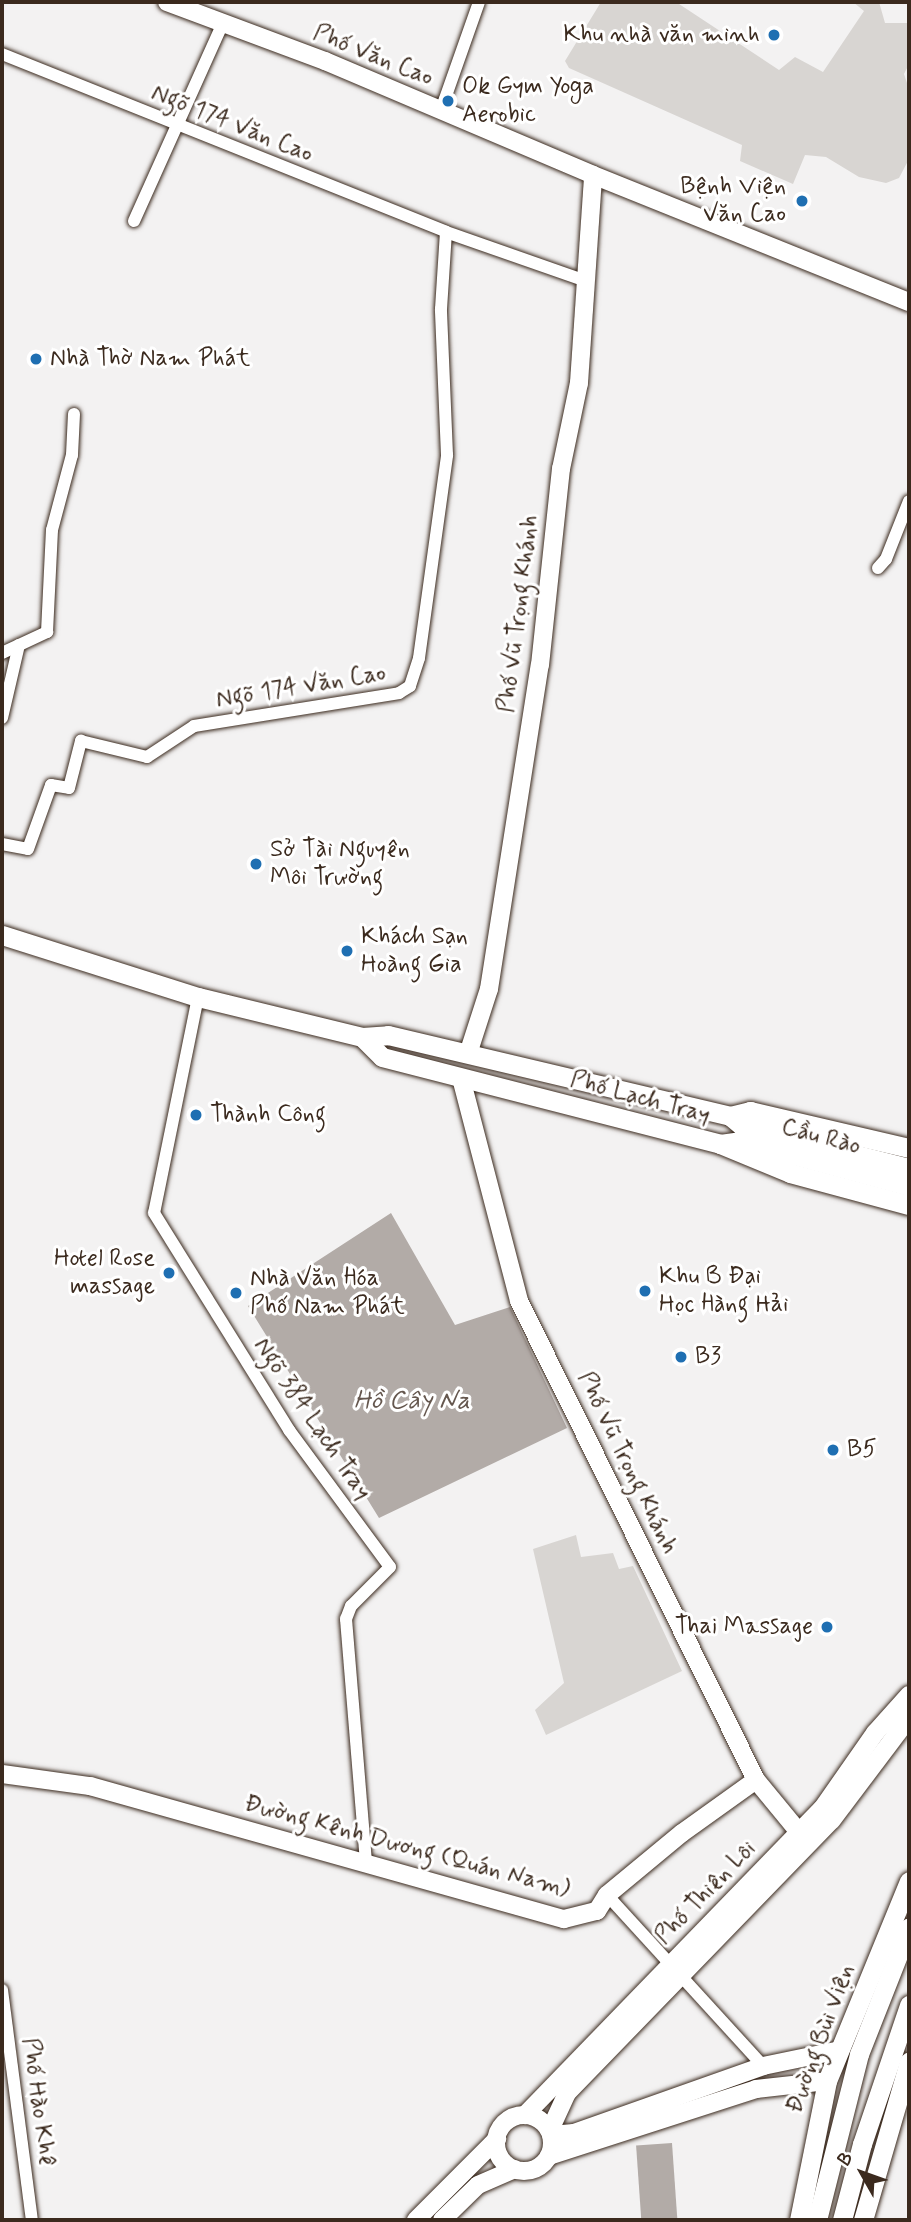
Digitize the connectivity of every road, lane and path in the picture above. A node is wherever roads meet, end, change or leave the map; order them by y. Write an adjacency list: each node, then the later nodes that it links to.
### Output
1 (167, 2): 3 (street, Phố Văn Cao)
2 (476, 3): 5 (street)
3 (223, 23): 5 (street, Phố Văn Cao); 6 (street)
4 (2, 54): 6 (street, Ngõ 174 Văn Cao)
5 (441, 110): 7 (street, Phố Văn Cao)
6 (177, 124): 8 (street); 9 (street, Ngõ 174 Văn Cao)
7 (593, 175): 10 (street, Phố Vũ Trọng Khánh); 11 (street, Phố Văn Cao)
8 (134, 221)
9 (446, 232): 10 (street, Ngõ 174 Văn Cao); 18 (street, Ngõ 174 Văn Cao)
10 (586, 281): 22 (street, Phố Vũ Trọng Khánh)
11 (909, 302)
12 (74, 414): 15 (street)
13 (909, 502): 14 (street)
14 (878, 568)
15 (19, 645): 16 (street); 17 (street)
16 (2, 653)
17 (2, 718)
18 (2, 844)
19 (2, 935): 20 (main road, Phố Lạch Tray)
20 (198, 997): 21 (main road, Phố Lạch Tray); 36 (street, Ngõ 384 Lạch Tray)
21 (362, 1037): 22 (main road, Phố Lạch Tray); 23 (main road, Phố Lạch Tray)
22 (468, 1054): 24 (main road, Phố Lạch Tray)
23 (461, 1078): 25 (main road, Phố Lạch Tray); 34 (street, Phố Vũ Trọng Khánh)
24 (730, 1116): 26 (main road, Cầu Rào); 27 (main road, Phố Lạch Tray)
25 (720, 1144): 26 (main road, Cầu Rào); 30 (main road, Phố Lạch Tray)
26 (784, 1144): 28 (main road, Cầu Rào); 29 (main road, Cầu Rào)
27 (909, 1148)
28 (909, 1168)
29 (909, 1186)
30 (909, 1205)
31 (909, 1695): 35 (street, Phố Thiên Lôi)
32 (909, 1718): 35 (street, Phố Thiên Lôi)
33 (2, 1774): 36 (street, Đường Kênh Dương (Quán Nam))
34 (756, 1780): 35 (street, Phố Vũ Trọng Khánh); 38 (street, Đường Kênh Dương (Quán Nam))
35 (804, 1838): 40 (street, Phố Thiên Lôi)
36 (366, 1863): 38 (street, Đường Kênh Dương (Quán Nam))
37 (909, 1881): 43 (main road, Đường Bùi Viện)
38 (607, 1895): 40 (street)
39 (909, 1927): 59 (main road, Đường Bùi Viện)
40 (674, 1971): 45 (street); 47 (street, Phố Thiên Lôi)
41 (2, 1990): 55 (street, Phố Hào Khê)
42 (909, 2005): 52 (main road)
43 (840, 2050): 45 (street); 46 (main road, Đường Bùi Viện)
44 (909, 2062): 51 (main road)
45 (763, 2066): 49 (street)
46 (827, 2081): 53 (street); 58 (main road, Đường Bùi Viện)
47 (563, 2087): 48 (street, Phố Thiên Lôi); 49 (street, Phố Thiên Lôi)
48 (525, 2115): 49 (street); 50 (street)
49 (550, 2133): 53 (street)
50 (497, 2139): 54 (street); 56 (street)
51 (884, 2143): 52 (main road); 61 (main road)
52 (862, 2144): 60 (main road)
53 (549, 2157): 54 (street)
54 (515, 2169): 57 (street)
55 (32, 2220)
56 (416, 2220)
57 (442, 2220)
58 (799, 2220)
59 (817, 2220)
60 (842, 2220)
61 (863, 2220)

